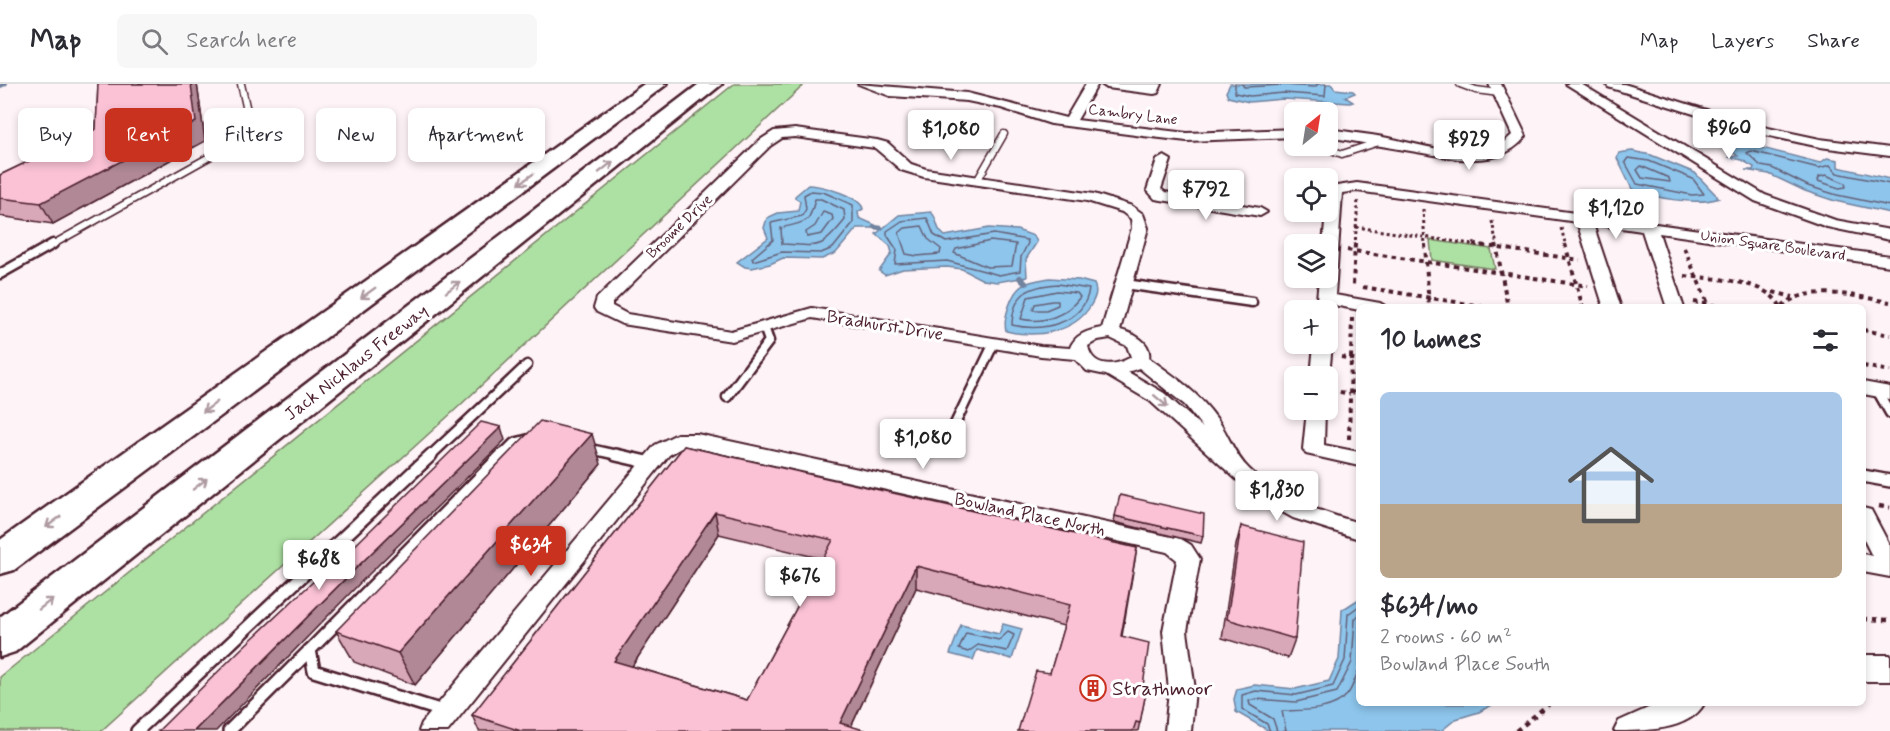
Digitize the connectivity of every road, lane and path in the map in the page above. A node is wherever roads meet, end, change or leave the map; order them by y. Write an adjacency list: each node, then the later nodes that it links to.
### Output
1 (241, 84): 45 (lane)
2 (657, 84): 96 (highway, one-way to 96)
3 (712, 84): 101 (highway, Jack Nicklaus Freeway, one-way to 3)
4 (864, 84): 12 (street, Cambry Lane)
5 (1092, 84): 12 (street)
6 (1107, 84): 7 (street)
7 (1156, 84)
8 (1460, 84): 11 (lane)
9 (1572, 84): 33 (street)
10 (1612, 84): 18 (street)
11 (1497, 89): 16 (street)
12 (1070, 123): 13 (street, Cambry Lane)
13 (1284, 133)
14 (1004, 134): 20 (lane)
15 (1338, 134): 16 (street)
16 (1382, 141): 17 (lane)
17 (1338, 152)
18 (1890, 152)
19 (1164, 160): 21 (street)
20 (977, 181): 25 (street); 67 (street, Broome Drive)
21 (1160, 196): 25 (street); 26 (street)
22 (1423, 196): 24 (street, Union Square Boulevard); 28 (street, Union Square Boulevard); 34 (path)
23 (1369, 199): 29 (path)
24 (1489, 206): 27 (street, Union Square Boulevard); 37 (path)
25 (1127, 209): 47 (street)
26 (1260, 212)
27 (1584, 219): 31 (street, Union Square Boulevard); 42 (street)
28 (1331, 224): 29 (path); 32 (street)
29 (1356, 227): 34 (path); 38 (path)
30 (1561, 227): 39 (path)
31 (1649, 228): 40 (street, Union Square Boulevard); 44 (street)
32 (1331, 234)
33 (1890, 235)
34 (1425, 237): 37 (path); 41 (path)
35 (1693, 245): 46 (path)
36 (1338, 248): 38 (path)
37 (1497, 248): 39 (path); 43 (path)
38 (1355, 251): 41 (path); 51 (path)
39 (1570, 258): 42 (path); 48 (path)
40 (1890, 261)
41 (1427, 262): 43 (path); 51 (path)
42 (1599, 263): 49 (street)
43 (1502, 273): 48 (path); 58 (path)
44 (1663, 273): 46 (path); 55 (street)
45 (0, 274)
46 (1697, 278): 50 (path); 61 (path)
47 (1125, 284): 53 (lane); 70 (street)
48 (1577, 285): 49 (path); 59 (path)
49 (1607, 289): 60 (street)
50 (1766, 290): 52 (path); 62 (path)
51 (1428, 297): 56 (path); 57 (path)
52 (1793, 297): 54 (path); 63 (path)
53 (1252, 302)
54 (1890, 302)
55 (1675, 303)
56 (1429, 304)
57 (1469, 304)
58 (1507, 304)
59 (1582, 304)
60 (1612, 304)
61 (1708, 304)
62 (1780, 304)
63 (1785, 304)
64 (1338, 305): 65 (street)
65 (1356, 306)
66 (1356, 316): 81 (path)
67 (622, 319): 68 (street, Bradhurst Drive)
68 (764, 327): 72 (street, Bradhurst Drive); 83 (lane)
69 (1866, 331): 71 (path)
70 (1110, 333): 73 (street); 74 (street)
71 (1890, 335)
72 (994, 343): 73 (street, Bradhurst Drive); 86 (lane)
73 (1079, 354): 77 (street)
74 (1139, 360): 77 (street); 91 (street)
75 (527, 365): 108 (lane)
76 (1866, 367): 78 (path)
77 (1111, 370): 91 (street, one-way to 91)
78 (1890, 371)
79 (1338, 391): 81 (path)
80 (1880, 391): 84 (lane)
81 (1350, 393): 82 (path); 89 (path)
82 (1356, 393)
83 (727, 397)
84 (1890, 413)
85 (1315, 420): 89 (street)
86 (952, 430)
87 (536, 437): 102 (lane)
88 (570, 445): 90 (lane)
89 (1354, 452)
90 (657, 456): 107 (street); 111 (street, Bowland Place North)
91 (1228, 458): 95 (street)
92 (1866, 477): 93 (lane)
93 (1890, 481)
94 (1866, 522): 98 (street)
95 (1356, 530)
96 (0, 560)
97 (1866, 564): 98 (street)
98 (1890, 568)
99 (1866, 619): 100 (path)
100 (1890, 620)
101 (0, 640)
102 (310, 650): 107 (lane); 109 (lane)
103 (1866, 668): 104 (street)
104 (1890, 668)
105 (1547, 706): 112 (path)
106 (1674, 706): 113 (street)
107 (447, 713): 110 (street)
108 (137, 731)
109 (229, 731)
110 (432, 731)
111 (1178, 731)
112 (1516, 731)
113 (1631, 731)

